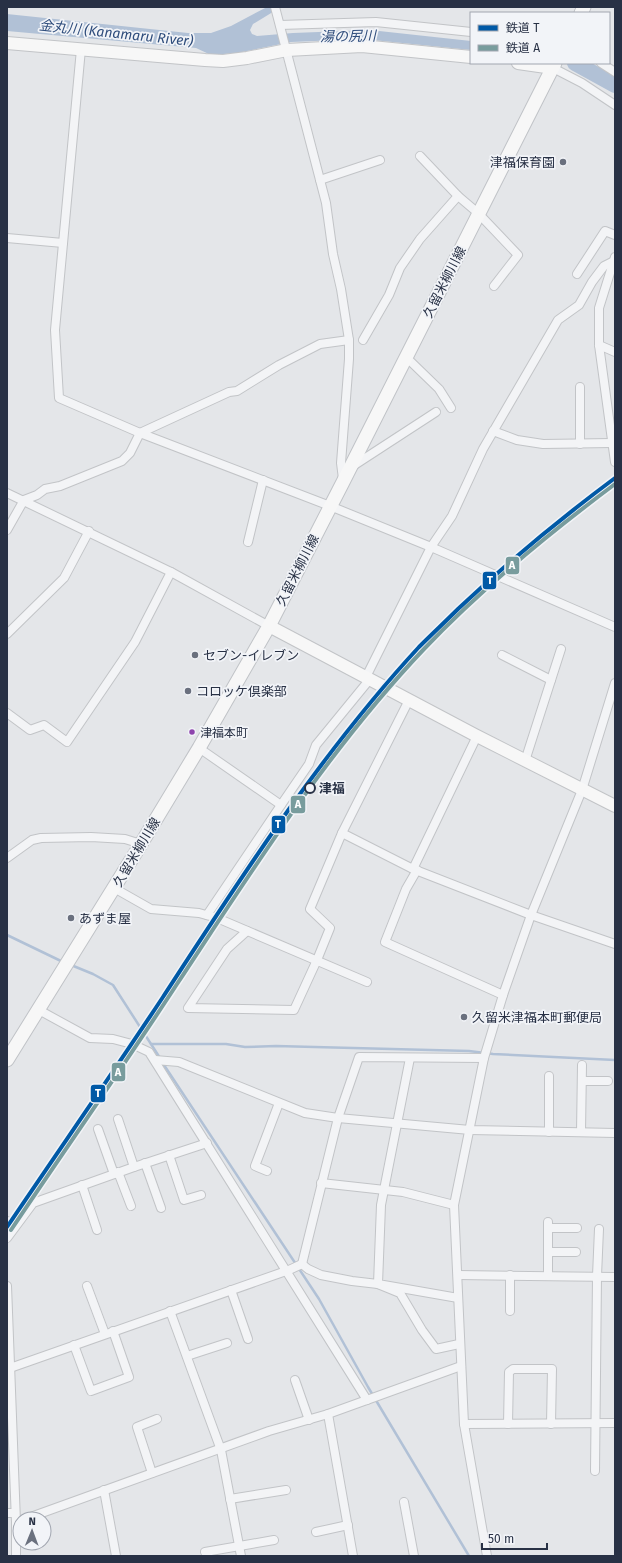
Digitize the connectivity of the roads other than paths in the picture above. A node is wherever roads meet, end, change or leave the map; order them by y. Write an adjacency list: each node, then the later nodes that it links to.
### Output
1 (276, 11): 2 (street)
2 (281, 28): 3 (street); 5 (street)
3 (470, 32)
4 (7, 43): 6 (street)
5 (286, 47): 6 (street); 7 (street); 15 (street)
6 (81, 49): 20 (street)
7 (470, 57)
8 (536, 64): 10 (street)
9 (603, 64): 11 (street)
10 (554, 65): 12 (street); 17 (main road, 久留米柳川線)
11 (615, 72)
12 (615, 105)
13 (420, 156): 16 (street)
14 (380, 160): 15 (street)
15 (320, 180): 24 (street)
16 (458, 196): 17 (street); 25 (street)
17 (478, 213): 23 (street); 28 (main road, 久留米柳川線)
18 (615, 235): 22 (street)
19 (7, 238): 20 (street)
20 (63, 243): 33 (street)
21 (614, 259): 26 (street); 32 (street)
22 (578, 274)
23 (494, 286)
24 (349, 340): 33 (street); 39 (street)
25 (363, 340)
26 (599, 345): 27 (street); 34 (street)
27 (615, 352)
28 (406, 357): 30 (street); 37 (main road, 久留米柳川線)
29 (580, 387): 35 (street)
30 (451, 408)
31 (436, 412): 37 (street)
32 (493, 431): 35 (street); 46 (street)
33 (140, 432): 38 (street); 41 (street)
34 (612, 443): 35 (street); 36 (street)
35 (580, 444)
36 (615, 462)
37 (350, 468): 39 (main road, 久留米柳川線)
38 (263, 480): 42 (street); 45 (street)
39 (343, 482): 42 (main road, 久留米柳川線)
40 (7, 493): 41 (street)
41 (24, 500): 43 (street); 44 (street)
42 (330, 506): 46 (street); 48 (main road, 久留米柳川線)
43 (7, 530)
44 (89, 531): 47 (street); 50 (street)
45 (248, 542)
46 (431, 547): 49 (street); 53 (street)
47 (171, 572): 48 (street); 57 (street)
48 (269, 626): 53 (street); 59 (main road, 久留米柳川線)
49 (615, 627)
50 (7, 634)
51 (561, 649): 54 (street)
52 (502, 655): 54 (street)
53 (368, 678): 56 (street); 62 (street)
54 (551, 680): 60 (street)
55 (615, 684): 61 (street)
56 (409, 700): 58 (street); 64 (street)
57 (7, 712)
58 (477, 736): 60 (street); 67 (street)
59 (199, 748): 62 (street); 65 (main road, 久留米柳川線)
60 (524, 760): 61 (street)
61 (582, 790): 63 (street); 70 (street)
62 (281, 805): 69 (street)
63 (615, 806)
64 (342, 833): 67 (street); 73 (street)
65 (141, 844): 66 (street); 68 (main road, 久留米柳川線)
66 (7, 858)
67 (415, 869): 70 (street); 75 (street)
68 (114, 888): 69 (street); 76 (main road, 久留米柳川線)
69 (207, 915): 71 (street)
70 (531, 915): 72 (street); 75 (street)
71 (247, 931): 73 (street); 73 (street)
72 (615, 944)
73 (317, 960): 74 (street)
74 (367, 982)
75 (503, 995): 78 (street)
76 (37, 1009): 79 (main road, 久留米柳川線); 80 (street)
77 (410, 1058): 78 (street); 86 (street); 88 (street)
78 (484, 1058): 90 (street)
79 (7, 1060)
80 (155, 1060): 85 (street); 94 (street)
81 (582, 1065): 83 (street)
82 (549, 1076): 91 (street)
83 (582, 1081): 84 (street); 92 (street)
84 (608, 1081)
85 (279, 1102): 86 (street); 98 (street)
86 (338, 1118): 88 (street); 100 (street)
87 (118, 1119): 97 (street)
88 (397, 1123): 90 (street); 102 (street)
89 (98, 1129): 99 (street)
90 (470, 1130): 91 (street); 104 (street)
91 (549, 1132): 92 (street)
92 (581, 1132): 93 (street)
93 (615, 1133)
94 (207, 1143): 95 (street); 116 (street)
95 (169, 1155): 96 (street); 103 (street)
96 (145, 1163): 97 (street); 106 (street)
97 (134, 1167): 99 (street)
98 (267, 1172)
99 (116, 1173): 101 (street); 105 (street)
100 (321, 1183): 102 (street); 115 (street)
101 (82, 1185): 111 (street); 112 (street)
102 (385, 1190): 104 (street); 122 (street)
103 (201, 1195)
104 (454, 1205): 117 (street)
105 (131, 1206)
106 (161, 1208)
107 (7, 1222): 109 (street)
108 (577, 1228): 113 (street)
109 (7, 1229)
110 (599, 1229): 120 (street)
111 (97, 1230)
112 (7, 1238)
113 (548, 1252): 114 (street); 119 (street)
114 (576, 1252)
115 (302, 1264): 116 (street); 122 (street)
116 (287, 1270): 125 (street); 139 (street)
117 (458, 1275): 118 (street); 126 (street)
118 (510, 1276): 119 (street); 128 (street)
119 (548, 1276): 120 (street)
120 (597, 1276): 121 (street); 143 (street)
121 (615, 1277)
122 (378, 1284): 126 (street); 133 (street)
123 (7, 1286): 137 (street)
124 (87, 1286): 130 (street)
125 (231, 1290): 127 (street); 131 (street)
126 (458, 1298): 133 (street)
127 (170, 1311): 129 (street); 135 (street)
128 (510, 1312)
129 (113, 1330): 130 (street); 134 (street)
130 (104, 1334): 134 (street)
131 (248, 1339)
132 (227, 1343): 135 (street)
133 (460, 1344): 136 (street)
134 (74, 1345): 137 (street)
135 (187, 1356): 149 (street)
136 (461, 1366): 139 (street); 145 (street)
137 (10, 1368): 148 (street)
138 (295, 1380): 142 (street)
139 (367, 1400): 140 (street)
140 (328, 1414): 142 (street); 159 (street)
141 (157, 1419): 152 (street)
142 (309, 1420): 149 (street)
143 (596, 1423): 144 (street); 147 (street); 151 (street)
144 (615, 1423)
145 (464, 1424): 146 (street); 168 (street)
146 (508, 1424): 147 (street); 147 (street)
147 (550, 1424)
148 (10, 1428): 150 (street)
149 (221, 1450): 152 (street); 155 (street)
150 (10, 1455): 158 (street)
151 (596, 1471)
152 (152, 1473): 153 (street)
153 (104, 1490): 157 (street); 164 (street)
154 (286, 1490): 155 (street)
155 (230, 1499): 162 (street)
156 (404, 1502): 167 (street)
157 (47, 1511)
158 (11, 1513)
159 (348, 1526): 160 (street); 166 (street)
160 (316, 1532)
161 (274, 1540): 162 (street)
162 (239, 1546): 163 (street); 165 (street)
163 (205, 1552)
164 (116, 1556)
165 (241, 1556)
166 (353, 1556)
167 (414, 1556)
168 (486, 1556)

